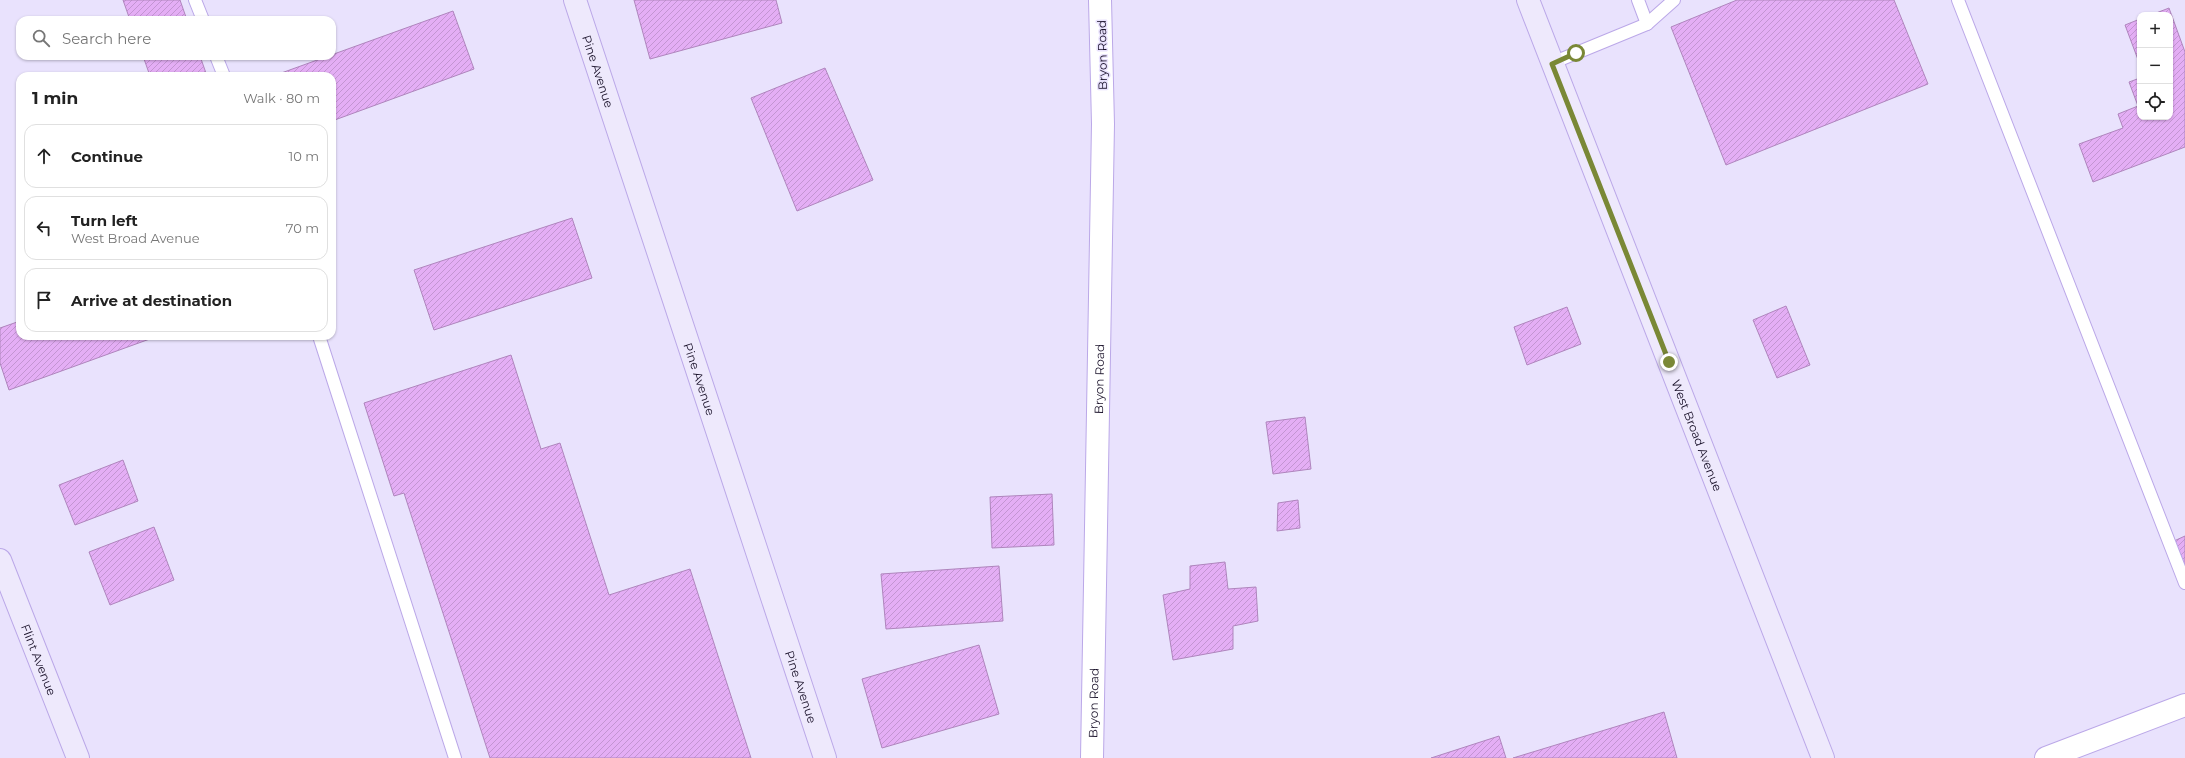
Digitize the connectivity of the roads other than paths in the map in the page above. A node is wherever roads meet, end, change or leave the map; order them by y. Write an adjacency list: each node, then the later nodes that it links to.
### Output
1 (195, 0): 8 (lane)
2 (575, 0): 19 (main road, Pine Avenue)
3 (1100, 0): 20 (street, Bryon Road)
4 (1528, 0): 11 (main road, West Broad Avenue)
5 (1638, 0): 9 (lane)
6 (1674, 0): 9 (lane)
7 (1958, 0): 15 (lane)
8 (201, 16)
9 (1647, 24): 11 (lane)
10 (218, 60): 12 (lane)
11 (1552, 64): 21 (main road, West Broad Avenue)
12 (222, 72)
13 (320, 340): 18 (lane)
14 (0, 560): 17 (main road, Flint Avenue)
15 (2185, 583)
16 (2185, 704): 22 (street)
17 (78, 758)
18 (455, 758)
19 (825, 758)
20 (1092, 758)
21 (1823, 758)
22 (2046, 758)

